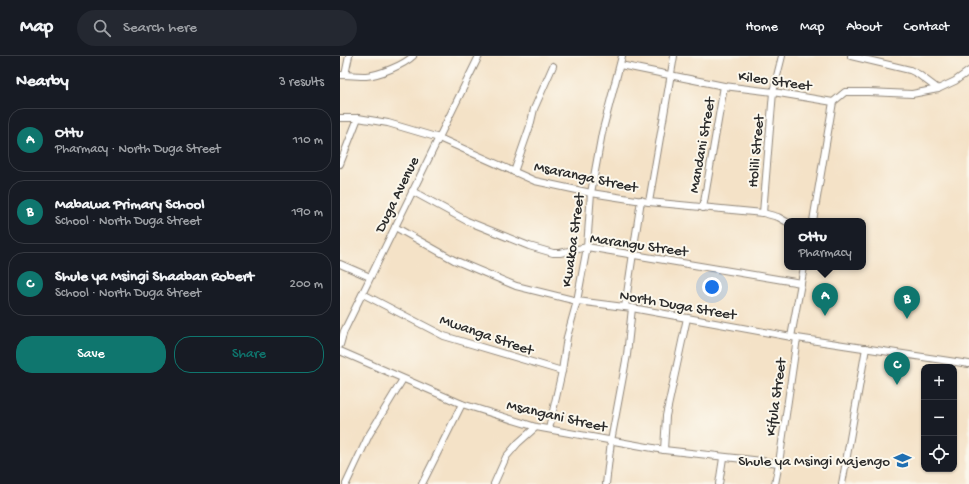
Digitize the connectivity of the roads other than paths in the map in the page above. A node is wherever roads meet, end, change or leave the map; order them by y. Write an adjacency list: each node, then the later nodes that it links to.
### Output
1 (349, 56): 12 (street)
2 (413, 56): 12 (street)
3 (479, 56): 19 (street, Duga Avenue)
4 (622, 56): 8 (street, Kwakoa Street)
5 (674, 56): 11 (street)
6 (782, 56): 15 (street, Holili Street)
7 (851, 56): 14 (street)
8 (620, 65): 11 (street, Kileo Street); 23 (street, Kwakoa Street)
9 (553, 66): 21 (street)
10 (969, 71): 14 (street)
11 (670, 74): 13 (street, Kileo Street); 25 (street)
12 (343, 75)
13 (724, 86): 15 (street, Kileo Street); 26 (street, Mandani Street)
14 (938, 89): 16 (street)
15 (773, 92): 16 (street, Kileo Street); 27 (street, Holili Street)
16 (833, 102): 28 (street)
17 (340, 118): 18 (street, Msaranga Street)
18 (358, 118): 19 (street, Msaranga Street); 20 (street)
19 (439, 138): 21 (street, Msaranga Street); 22 (street, Duga Avenue)
20 (340, 164)
21 (514, 172): 23 (street, Msaranga Street)
22 (412, 191): 30 (street, Duga Avenue); 31 (street, Marangu Street)
23 (591, 193): 24 (street, Msaranga Street); 31 (street, Kwakoa Street)
24 (641, 200): 25 (street, Msaranga Street); 32 (street)
25 (649, 202): 26 (street, Msaranga Street)
26 (703, 208): 27 (street, Msaranga Street)
27 (763, 213): 29 (street, Msaranga Street)
28 (814, 218)
29 (784, 220)
30 (395, 227): 35 (street, Duga Avenue); 38 (street, North Duga Street)
31 (586, 247): 32 (street, Marangu Street); 38 (street, Kwakoa Street)
32 (633, 255): 36 (street, Marangu Street); 39 (street)
33 (340, 264): 35 (street)
34 (803, 270): 36 (street, Kifula Street)
35 (370, 277): 37 (street, Duga Avenue)
36 (801, 283): 43 (street, Kifula Street)
37 (363, 294): 42 (street, Duga Avenue); 48 (street, Mwanga Street)
38 (577, 301): 39 (street, North Duga Street); 48 (street, Kwakoa Street)
39 (625, 307): 40 (street, North Duga Street)
40 (632, 308): 41 (street, North Duga Street); 53 (street)
41 (686, 318): 43 (street, North Duga Street); 54 (street)
42 (342, 330): 44 (street, Duga Avenue)
43 (794, 337): 45 (street, North Duga Street); 56 (street, Kifula Street)
44 (340, 345)
45 (866, 348): 47 (street, North Duga Street); 63 (street)
46 (340, 351): 49 (street, Msangani Street)
47 (969, 364)
48 (562, 371): 52 (street, Kwakoa Street)
49 (403, 379): 50 (street, Msangani Street); 57 (street)
50 (462, 404): 51 (street, Msangani Street); 58 (street)
51 (536, 427): 52 (street, Msangani Street); 59 (street)
52 (550, 428): 53 (street, Msangani Street)
53 (611, 441): 54 (street, Msangani Street); 60 (street)
54 (664, 450): 55 (street, Msangani Street)
55 (723, 458): 56 (street, Msangani Street); 61 (street)
56 (779, 463): 62 (street, Kifula Street)
57 (346, 484)
58 (422, 484)
59 (494, 484)
60 (606, 484)
61 (719, 484)
62 (775, 484)
63 (842, 484)

